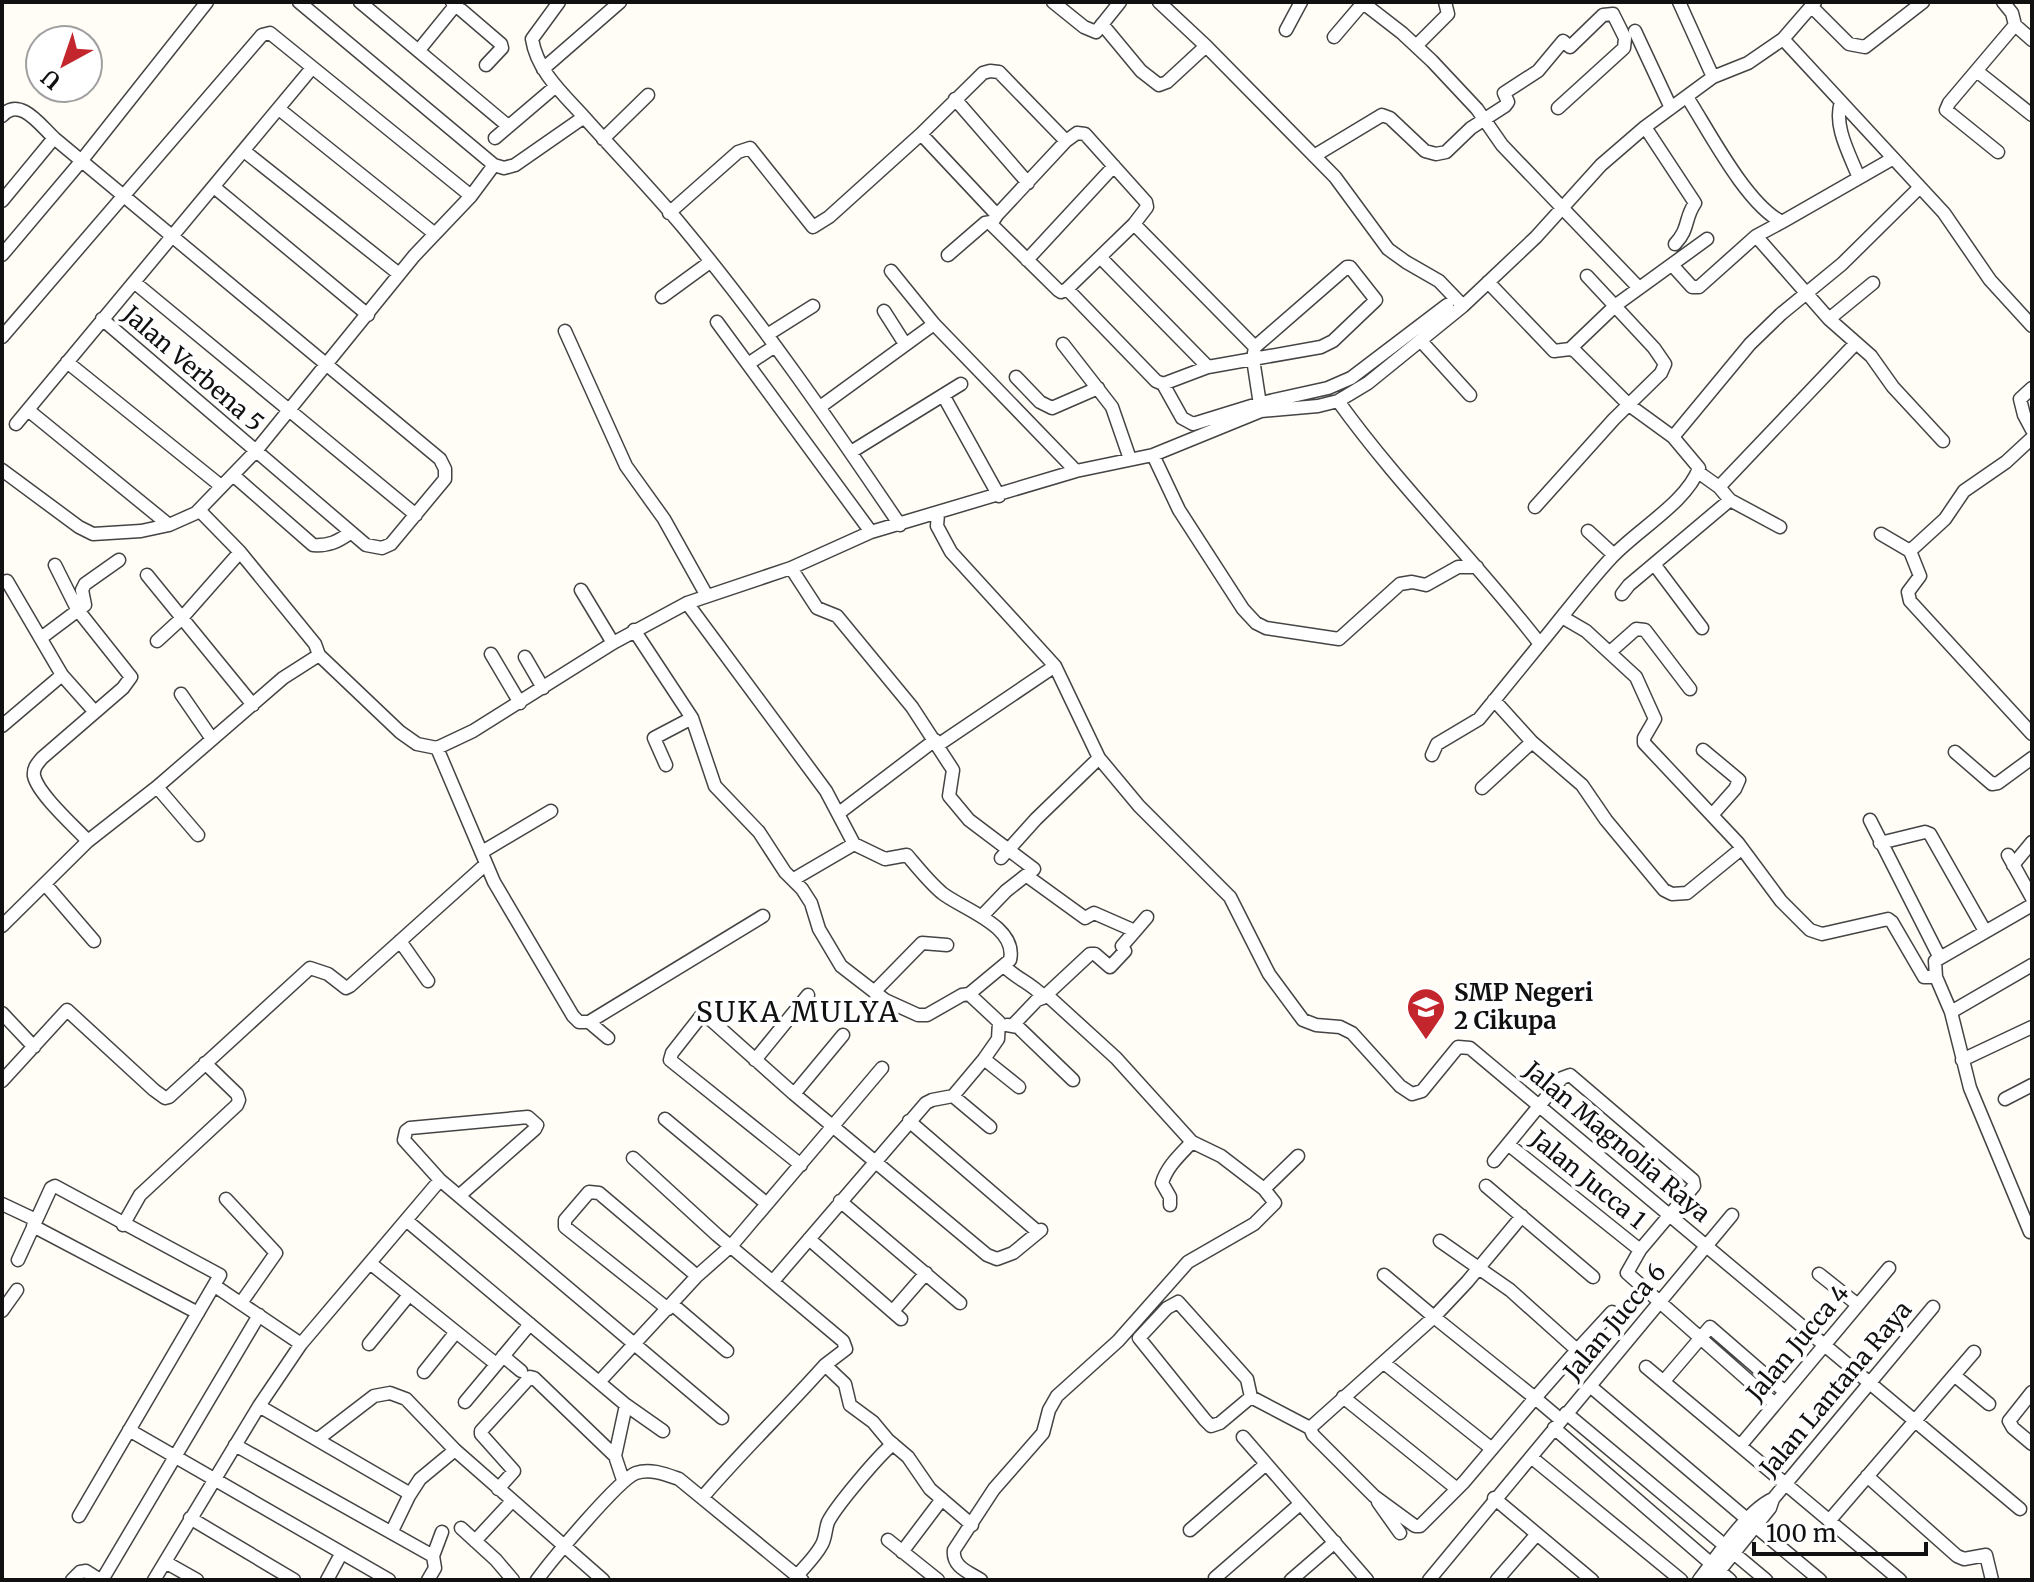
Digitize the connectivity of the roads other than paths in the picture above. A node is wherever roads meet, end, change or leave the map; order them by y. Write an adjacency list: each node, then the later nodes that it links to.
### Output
1 (207, 2): 54 (street)
2 (299, 2): 56 (street)
3 (360, 2): 26 (street)
4 (559, 2): 29 (street)
5 (620, 2): 29 (street)
6 (1053, 2): 17 (street)
7 (1120, 2): 17 (street)
8 (1159, 2): 24 (street)
9 (1301, 2): 19 (street)
10 (1362, 2): 21 (street); 25 (street)
11 (1445, 2): 25 (street)
12 (1679, 2): 31 (street)
13 (1923, 2): 16 (street)
14 (2003, 2): 18 (street)
15 (455, 3): 26 (street); 27 (street)
16 (1813, 4): 22 (street)
17 (1102, 24): 24 (street)
18 (2015, 25): 23 (street); 30 (street)
19 (1286, 30)
20 (1635, 31): 38 (street)
21 (1334, 37)
22 (1783, 39): 31 (street); 36 (street)
23 (2032, 40)
24 (1206, 46): 53 (street)
25 (1416, 46): 43 (street)
26 (419, 50): 44 (street)
27 (486, 65)
28 (312, 68): 39 (street); 62 (street); 63 (street)
29 (543, 69): 32 (street)
30 (1978, 72): 41 (street); 52 (street)
31 (1713, 77): 34 (street)
32 (556, 86): 42 (street); 44 (street)
33 (648, 95): 49 (street)
34 (1687, 97): 38 (street); 68 (street)
35 (955, 99): 46 (street); 50 (street); 59 (street)
36 (1841, 102): 55 (street); 58 (street)
37 (1558, 108): 43 (street)
38 (1671, 108): 45 (street)
39 (279, 109): 51 (street); 70 (street)
40 (5, 113): 47 (street)
41 (2032, 115)
42 (584, 117): 49 (street); 56 (street)
43 (1483, 121): 53 (street); 65 (street)
44 (508, 126): 48 (street)
45 (1645, 127): 65 (street); 74 (street)
46 (921, 134): 66 (street); 67 (street)
47 (54, 138): 54 (street); 64 (street)
48 (495, 138)
49 (603, 139): 66 (street)
50 (1066, 141): 57 (street); 59 (street)
51 (244, 151): 60 (street); 82 (street)
52 (1998, 152)
53 (1314, 156): 94 (street)
54 (82, 159): 62 (street); 75 (street)
55 (1892, 159): 58 (street); 61 (street)
56 (494, 165): 63 (street)
57 (1114, 166): 69 (street); 78 (street)
58 (1859, 178): 68 (street)
59 (1028, 183): 67 (street)
60 (214, 187): 71 (street); 96 (street)
61 (1920, 187): 89 (street); 101 (street)
62 (124, 195): 71 (street); 103 (street)
63 (471, 196): 70 (street)
64 (2, 201)
65 (1562, 206): 85 (street); 87 (street)
66 (669, 213): 79 (street)
67 (994, 219): 76 (street); 78 (street)
68 (1782, 222): 72 (street)
69 (1134, 224): 77 (street); 110 (street)
70 (435, 234): 82 (street)
71 (172, 236): 84 (street); 112 (street)
72 (1756, 236): 80 (street); 89 (street)
73 (1707, 239): 80 (street)
74 (1675, 244)
75 (2, 255)
76 (948, 255)
77 (1100, 257): 88 (street); 114 (street)
78 (1027, 260): 88 (street)
79 (710, 262): 90 (street); 104 (street)
80 (1673, 266): 87 (street)
81 (891, 271): 100 (street)
82 (399, 274): 96 (street)
83 (1587, 276): 92 (street)
84 (134, 282): 97 (street); 127 (street)
85 (1488, 282): 94 (street); 109 (street)
86 (1873, 283): 98 (street)
87 (1639, 288): 92 (street)
88 (1067, 289): 117 (street)
89 (1807, 293): 98 (street); 130 (street)
90 (662, 297)
91 (1447, 305): 125 (street)
92 (1616, 305): 109 (street); 123 (street)
93 (813, 306): 104 (street)
94 (1463, 306): 105 (street)
95 (884, 311): 107 (street)
96 (368, 315): 112 (street)
97 (102, 319): 111 (street); 133 (street, Jalan Verbena 5)
98 (1829, 319): 106 (street)
99 (717, 322): 113 (street)
100 (934, 324): 107 (street); 138 (street)
101 (2032, 326)
102 (565, 331): 168 (street)
103 (2, 337)
104 (771, 341): 113 (street); 124 (street)
105 (1421, 341): 121 (street); 122 (street)
106 (1856, 343): 132 (street); 142 (street)
107 (905, 344): 124 (street)
108 (1063, 344): 118 (street)
109 (1570, 349): 123 (street)
110 (1254, 353): 110 (street); 114 (street); 125 (street)
111 (67, 362): 126 (street); 141 (street)
112 (327, 363): 127 (street); 148 (street)
113 (748, 364): 153 (street)
114 (1208, 367): 117 (street)
115 (1016, 377): 118 (street)
116 (961, 384): 120 (street)
117 (1163, 384): 125 (street)
118 (1098, 388): 136 (street)
119 (2032, 388): 129 (street)
120 (943, 395): 134 (street); 143 (street)
121 (1470, 395)
122 (1338, 401): 125 (street); 162 (street)
123 (1629, 405): 130 (street); 145 (street)
124 (820, 407): 134 (street)
125 (1261, 407): 135 (street)
126 (28, 410): 128 (street); 149 (street)
127 (288, 411): 133 (street); 148 (street)
128 (16, 424)
129 (2032, 430)
130 (1673, 437): 139 (street)
131 (2032, 438): 156 (street)
132 (1943, 441)
133 (255, 452): 140 (street); 154 (street, Jalan Verbena 5)
134 (851, 452): 150 (street)
135 (1153, 455): 136 (street); 162 (street)
136 (1130, 459): 138 (street)
137 (2, 470): 149 (street)
138 (1076, 471): 143 (street)
139 (1698, 472): 142 (street); 158 (street)
140 (233, 475): 141 (street); 154 (street)
141 (221, 486): 146 (street)
142 (1719, 487): 144 (street)
143 (999, 496): 147 (street)
144 (1730, 500): 151 (street); 160 (street)
145 (1535, 507)
146 (199, 510): 149 (street); 157 (street)
147 (938, 514): 150 (street); 183 (street, Jalan Magnolia Raya)
148 (416, 515): 154 (street, Jalan Verbena 5)
149 (169, 525)
150 (900, 525): 153 (street)
151 (1780, 527)
152 (1588, 531): 158 (street)
153 (871, 532): 163 (street)
154 (350, 533)
155 (1881, 534): 156 (street)
156 (1910, 551): 194 (street)
157 (240, 552): 172 (street); 181 (street)
158 (1614, 555): 171 (street)
159 (119, 560): 170 (street)
160 (1654, 564): 167 (street); 173 (street)
161 (55, 565): 170 (street)
162 (1477, 567): 178 (street)
163 (791, 568): 168 (street); 196 (street)
164 (147, 575): 172 (street)
165 (7, 581): 175 (street)
166 (581, 590): 177 (street)
167 (1622, 594)
168 (707, 596): 169 (street)
169 (687, 603): 174 (street); 208 (street)
170 (77, 609): 175 (street); 191 (street)
171 (1562, 617): 178 (street); 179 (street)
172 (181, 619): 176 (street); 190 (street)
173 (1702, 628)
174 (634, 630): 177 (street); 192 (street)
175 (41, 638): 184 (street)
176 (157, 641)
177 (613, 643): 185 (street)
178 (1540, 644): 188 (street)
179 (1610, 652): 186 (street); 209 (street)
180 (491, 654): 189 (street)
181 (319, 655): 190 (street); 198 (street)
182 (525, 657): 185 (street)
183 (1055, 666): 196 (street); 202 (street, Jalan Magnolia Raya)
184 (62, 675): 191 (street); 193 (street)
185 (543, 688): 189 (street)
186 (1690, 689)
187 (181, 694): 195 (street)
188 (1494, 700): 197 (street); 201 (street)
189 (520, 703): 198 (street)
190 (253, 705): 195 (street)
191 (94, 711): 212 (street)
192 (692, 718): 204 (street); 220 (street)
193 (2, 726)
194 (2032, 734)
195 (212, 739): 205 (street)
196 (936, 742): 208 (street); 217 (street)
197 (1532, 742): 206 (street); 216 (street)
198 (437, 748): 218 (street)
199 (1703, 750): 209 (street)
200 (1955, 752): 203 (street)
201 (1432, 755)
202 (1099, 758): 217 (street); 263 (street, Jalan Magnolia Raya)
203 (2032, 758)
204 (666, 765)
205 (157, 787): 211 (street); 212 (street)
206 (1482, 788)
207 (551, 811): 218 (street)
208 (839, 813): 215 (street)
209 (1712, 815): 216 (street)
210 (1870, 820): 214 (street)
211 (198, 835)
212 (88, 841): 221 (street)
213 (2032, 842): 222 (street)
214 (1880, 843): 229 (street); 233 (street)
215 (854, 844): 220 (street); 225 (street)
216 (1741, 849): 236 (street)
217 (1005, 854): 219 (street)
218 (484, 858): 231 (street); 244 (street)
219 (1027, 876): 225 (street); 228 (street)
220 (794, 879): 238 (street)
221 (45, 884): 227 (street); 230 (street)
222 (2032, 898)
223 (2032, 905): 229 (street)
224 (763, 916): 244 (street)
225 (982, 916): 235 (street)
226 (1147, 917): 228 (street)
227 (2, 926)
228 (1135, 931): 241 (street)
229 (1985, 931): 233 (street)
230 (94, 941)
231 (400, 941): 237 (street); 254 (street)
232 (947, 945): 238 (street)
233 (1940, 958): 236 (street)
234 (2032, 965): 242 (street)
235 (1004, 966): 239 (street); 241 (street)
236 (1936, 977): 242 (street)
237 (428, 981)
238 (874, 992): 239 (street)
239 (969, 994): 246 (street)
240 (808, 995): 252 (street)
241 (1044, 996): 245 (street); 268 (street)
242 (1951, 1012): 253 (street)
243 (2, 1013): 250 (street)
244 (589, 1022): 249 (street)
245 (1014, 1024): 246 (street); 256 (street)
246 (1000, 1026): 251 (street)
247 (2032, 1027): 253 (street)
248 (843, 1035): 260 (street)
249 (608, 1038)
250 (34, 1047): 254 (street); 257 (street)
251 (984, 1059): 259 (street); 261 (street)
252 (755, 1060): 260 (street); 274 (street)
253 (1962, 1060): 290 (street)
254 (205, 1063): 289 (street)
255 (882, 1068): 267 (street)
256 (1073, 1080)
257 (2, 1081)
258 (2032, 1085): 262 (street)
259 (1019, 1087)
260 (794, 1094): 267 (street)
261 (953, 1096): 265 (street); 266 (street)
262 (2005, 1099)
263 (1540, 1106): 269 (street, Jalan Jucca 1); 286 (street, Jalan Magnolia Raya); 286 (street, Jalan Jucca 1)
264 (665, 1119): 282 (street)
265 (909, 1121): 272 (street); 272 (street)
266 (990, 1127)
267 (834, 1128): 272 (street); 274 (street)
268 (1192, 1142): 277 (street); 283 (street)
269 (1509, 1145): 273 (street, Jalan Jucca 1); 295 (street, Jalan Jucca 1)
270 (1298, 1156): 277 (street)
271 (633, 1158): 293 (street)
272 (875, 1161): 280 (street)
273 (1494, 1161)
274 (801, 1165): 282 (street)
275 (440, 1180): 278 (street); 278 (street); 287 (street)
276 (1486, 1186): 285 (street)
277 (1264, 1189): 387 (street)
278 (460, 1195): 323 (street)
279 (226, 1199): 310 (street)
280 (840, 1201): 291 (street); 300 (street)
281 (2, 1204): 288 (street)
282 (767, 1204): 293 (street)
283 (1170, 1205)
284 (1732, 1215): 294 (street, Jalan Jucca 6)
285 (1522, 1216): 298 (street); 304 (street)
286 (1670, 1216): 294 (street, Jalan Magnolia Raya); 295 (street)
287 (406, 1220): 297 (street); 320 (street)
288 (34, 1223): 289 (street); 296 (street); 317 (street)
289 (123, 1225): 306 (street)
290 (2030, 1232)
291 (809, 1239): 300 (street); 305 (street)
292 (1440, 1241): 298 (street)
293 (732, 1245): 303 (street); 305 (street)
294 (1707, 1246): 309 (street, Jalan Jucca 6); 326 (street, Jalan Magnolia Raya)
295 (1640, 1250): 309 (street)
296 (18, 1260)
297 (370, 1263): 308 (street); 324 (street)
298 (1478, 1267): 319 (street); 327 (street)
299 (1889, 1268): 312 (street, Jalan Jucca 4)
300 (926, 1273): 311 (street)
301 (1819, 1274): 312 (street)
302 (1384, 1275): 319 (street)
303 (697, 1276): 313 (street); 313 (street)
304 (1593, 1277)
305 (774, 1280): 332 (street)
306 (215, 1286): 310 (street); 317 (street)
307 (17, 1290): 315 (street)
308 (409, 1295): 321 (street); 325 (street)
309 (1661, 1302): 322 (street); 340 (street, Jalan Jucca 6)
310 (241, 1303): 318 (street)
311 (960, 1303)
312 (1858, 1305): 326 (street, Jalan Jucca 4)
313 (670, 1307): 323 (street); 328 (street)
314 (1933, 1307): 339 (street, Jalan Lantana Raya)
315 (2, 1311)
316 (1612, 1312): 327 (street)
317 (198, 1313): 355 (street)
318 (259, 1315): 324 (street); 365 (street)
319 (1434, 1317): 331 (street); 345 (street)
320 (530, 1324): 330 (street); 337 (street)
321 (456, 1332): 330 (street); 335 (street)
322 (1699, 1340): 338 (street); 341 (street); 347 (street)
323 (635, 1342): 337 (street); 351 (street)
324 (301, 1344): 350 (street)
325 (369, 1344)
326 (1824, 1346): 339 (street, Jalan Magnolia Raya); 341 (street, Jalan Jucca 4)
327 (1577, 1350): 345 (street)
328 (727, 1351)
329 (1974, 1352): 336 (street)
330 (500, 1360): 334 (street); 346 (street)
331 (1384, 1363): 344 (street); 363 (street)
332 (825, 1365): 359 (street); 377 (street)
333 (1646, 1367): 338 (street)
334 (521, 1371)
335 (424, 1372)
336 (1954, 1375): 348 (street); 353 (street)
337 (600, 1381): 349 (street)
338 (1664, 1381): 362 (street)
339 (1869, 1383): 353 (street, Jalan Magnolia Raya); 372 (street, Jalan Lantana Raya)
340 (1590, 1386): 352 (street, Jalan Jucca 6); 386 (street)
341 (1785, 1392): 347 (street, Jalan Jucca 4)
342 (2032, 1392): 360 (street)
343 (1251, 1397): 343 (street); 354 (street)
344 (1343, 1397): 354 (street); 374 (street)
345 (1535, 1398): 352 (street); 363 (street)
346 (465, 1402)
347 (1775, 1404): 362 (street, Jalan Jucca 4)
348 (1989, 1404)
349 (626, 1405): 356 (street); 366 (street)
350 (259, 1406): 358 (street); 361 (street)
351 (722, 1418)
352 (1560, 1420): 367 (street, Jalan Jucca 6); 398 (street); 403 (street)
353 (1915, 1421): 369 (street); 382 (street, Jalan Magnolia Raya)
354 (1310, 1428): 376 (street)
355 (129, 1430): 365 (street); 383 (street)
356 (663, 1431)
357 (1243, 1437): 368 (street)
358 (318, 1439): 364 (street); 375 (street)
359 (893, 1444): 379 (street); 405 (street)
360 (2032, 1444)
361 (235, 1445): 370 (street); 390 (street)
362 (1740, 1446): 372 (street)
363 (1492, 1449): 374 (street)
364 (455, 1450): 373 (street); 375 (street)
365 (175, 1456): 370 (street); 408 (street)
366 (615, 1456): 371 (street); 373 (street)
367 (1531, 1457): 378 (street, Jalan Jucca 6); 424 (street)
368 (1266, 1464): 381 (street); 389 (street)
369 (1867, 1476): 385 (street); 430 (street)
370 (213, 1480): 384 (street); 400 (street)
371 (623, 1480): 377 (street); 397 (street)
372 (1786, 1485): 385 (street); 386 (street, Jalan Lantana Raya)
373 (498, 1489): 380 (street)
374 (1457, 1489): 376 (street)
375 (409, 1496): 390 (street)
376 (1374, 1496): 392 (street)
377 (702, 1498): 405 (street)
378 (1494, 1498): 393 (street); 422 (street, Jalan Jucca 6)
379 (942, 1499): 387 (street); 399 (street)
380 (512, 1501): 395 (street); 397 (street)
381 (1300, 1504): 396 (street); 406 (street)
382 (2020, 1509)
383 (79, 1516)
384 (190, 1518): 402 (street); 411 (street)
385 (1829, 1521): 429 (street)
386 (1752, 1523): 398 (street, Jalan Lantana Raya); 428 (street)
387 (972, 1525): 419 (street)
388 (461, 1528): 395 (street)
389 (1190, 1530)
390 (392, 1531): 401 (street)
391 (442, 1532): 401 (street)
392 (1400, 1533)
393 (1537, 1534): 404 (street); 423 (street)
394 (888, 1540): 399 (street)
395 (475, 1541): 415 (street)
396 (1335, 1542): 420 (street); 421 (street)
397 (565, 1545): 416 (street); 417 (street)
398 (1730, 1549): 403 (street, Jalan Lantana Raya); 427 (street)
399 (902, 1552): 418 (street)
400 (341, 1554): 412 (street); 413 (street)
401 (433, 1556): 414 (street)
402 (165, 1562): 409 (street); 410 (street)
403 (1715, 1572): 425 (street, Jalan Lantana Raya); 426 (street)
404 (1505, 1577)
405 (799, 1578)
406 (1215, 1578)
407 (72, 1580): 408 (street)
408 (101, 1580)
409 (154, 1580)
410 (197, 1580)
411 (294, 1580)
412 (327, 1580)
413 (389, 1580)
414 (428, 1580)
415 (513, 1580)
416 (537, 1580)
417 (603, 1580)
418 (938, 1580)
419 (981, 1580)
420 (1291, 1580)
421 (1367, 1580)
422 (1429, 1580)
423 (1592, 1580)
424 (1681, 1580)
425 (1699, 1580)
426 (1730, 1580)
427 (1766, 1580)
428 (1820, 1580)
429 (1900, 1580)
430 (1992, 1580)

